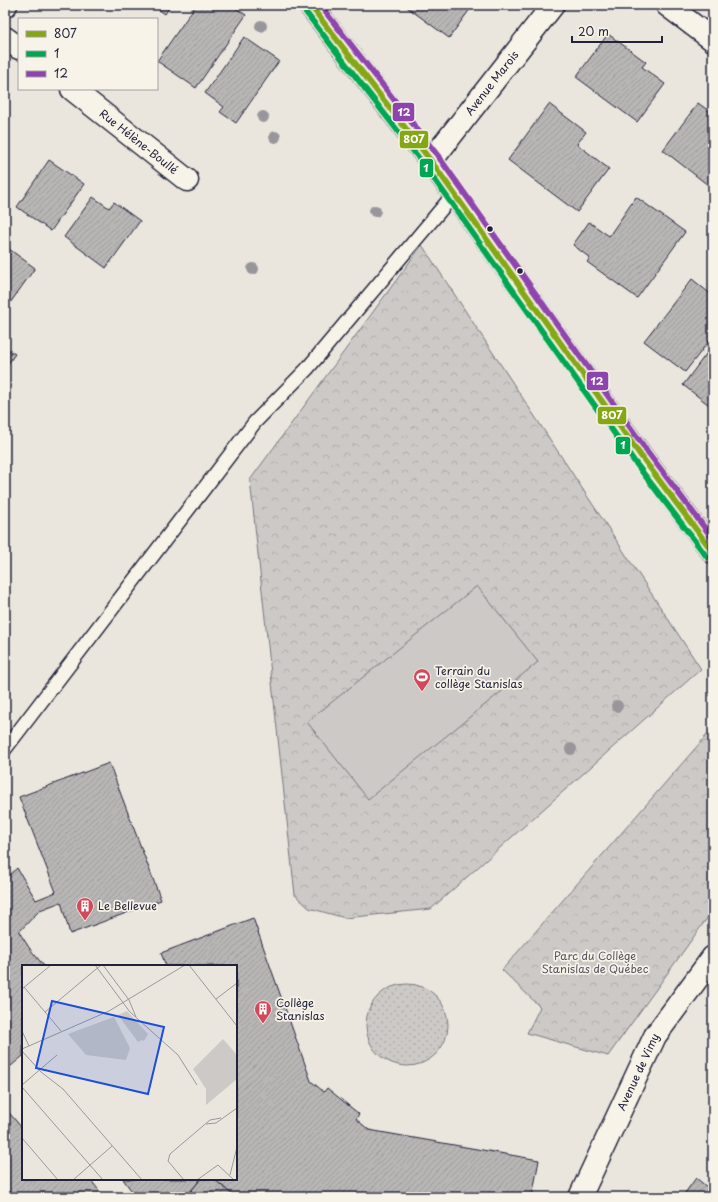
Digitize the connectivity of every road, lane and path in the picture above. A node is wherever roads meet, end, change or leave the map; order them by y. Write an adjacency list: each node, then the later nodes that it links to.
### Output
1 (310, 5): 8 (street)
2 (553, 5): 8 (street, Avenue Marois)
3 (667, 5): 5 (street)
4 (5, 38): 6 (street)
5 (713, 40)
6 (18, 47)
7 (73, 90): 9 (street, Rue Hélène-Boullé)
8 (431, 162): 10 (street)
9 (187, 180)
10 (454, 194): 11 (street); 12 (lane)
11 (713, 552)
12 (5, 749)
13 (713, 957): 14 (street, Avenue de Vimy)
14 (580, 1197)

